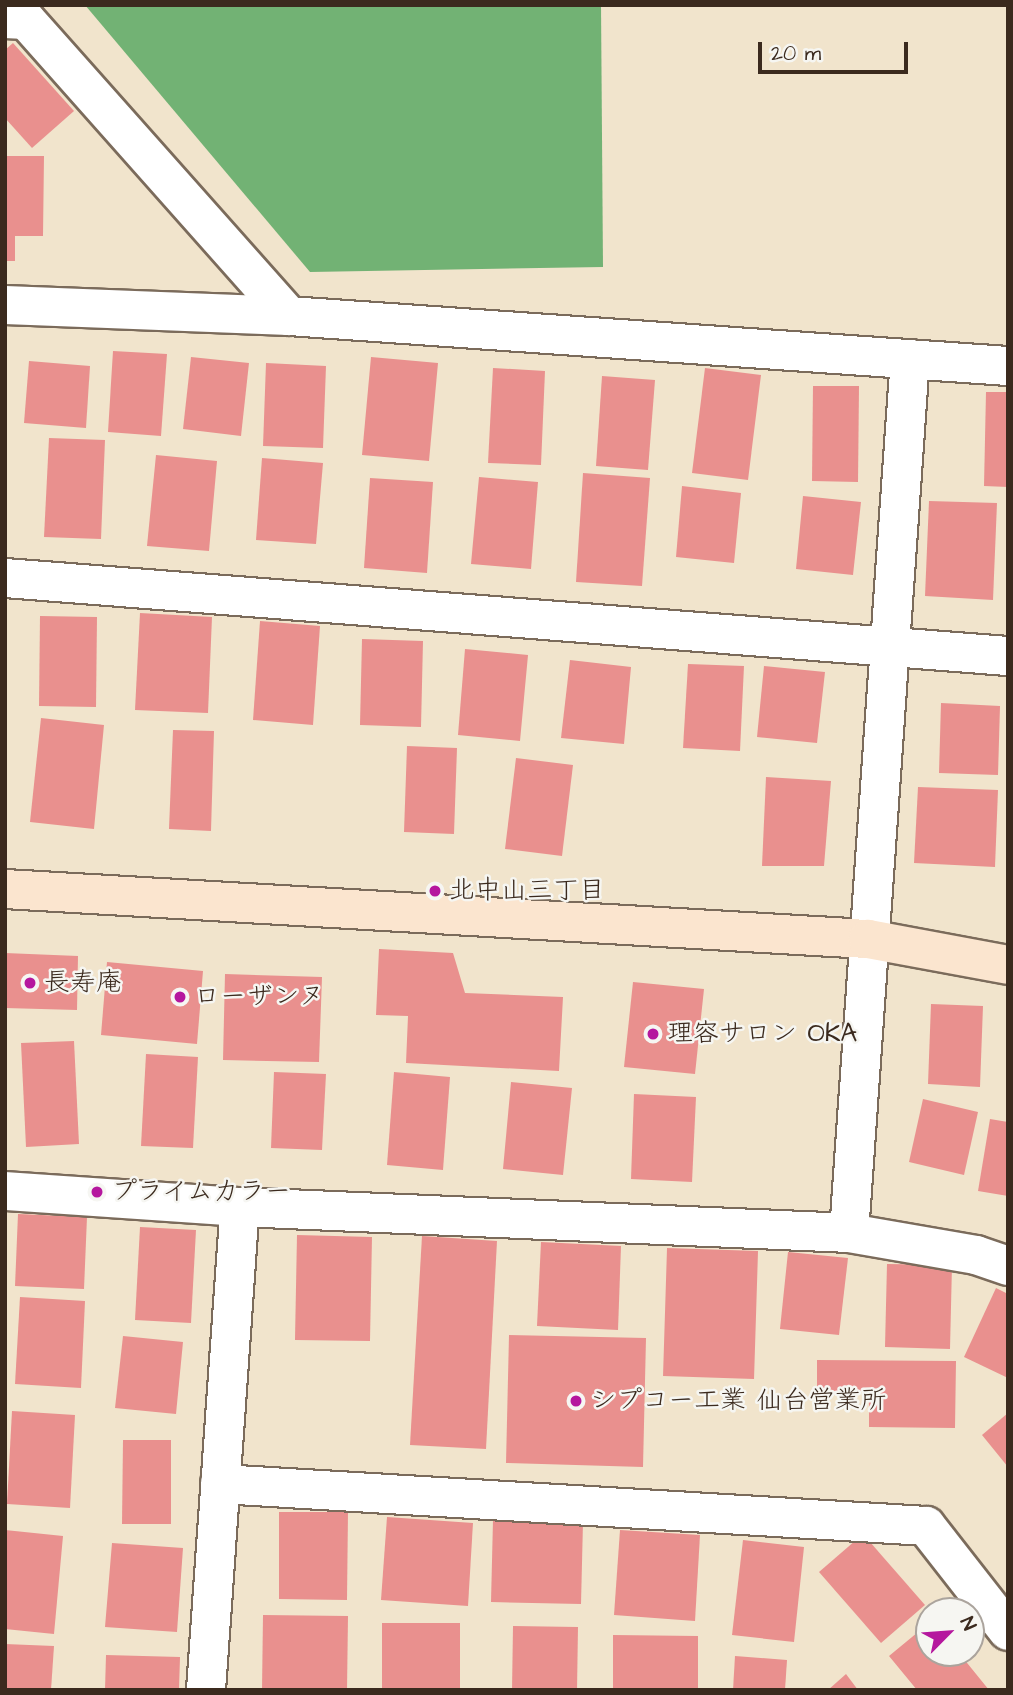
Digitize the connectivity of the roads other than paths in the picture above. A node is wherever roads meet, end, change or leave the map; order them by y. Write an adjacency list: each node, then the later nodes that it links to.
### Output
1 (5, 19): 3 (street)
2 (5, 304): 3 (street)
3 (289, 316): 4 (street)
4 (910, 359): 5 (street); 7 (street)
5 (1008, 366)
6 (5, 578): 7 (street)
7 (889, 645): 8 (street); 10 (street)
8 (1008, 656)
9 (5, 889): 10 (street)
10 (868, 939): 11 (street); 14 (street)
11 (1008, 965)
12 (5, 1191): 13 (street)
13 (240, 1207): 14 (street); 16 (street)
14 (849, 1233): 15 (street)
15 (1008, 1266)
16 (220, 1485): 17 (street); 18 (street)
17 (1008, 1631)
18 (206, 1690)

